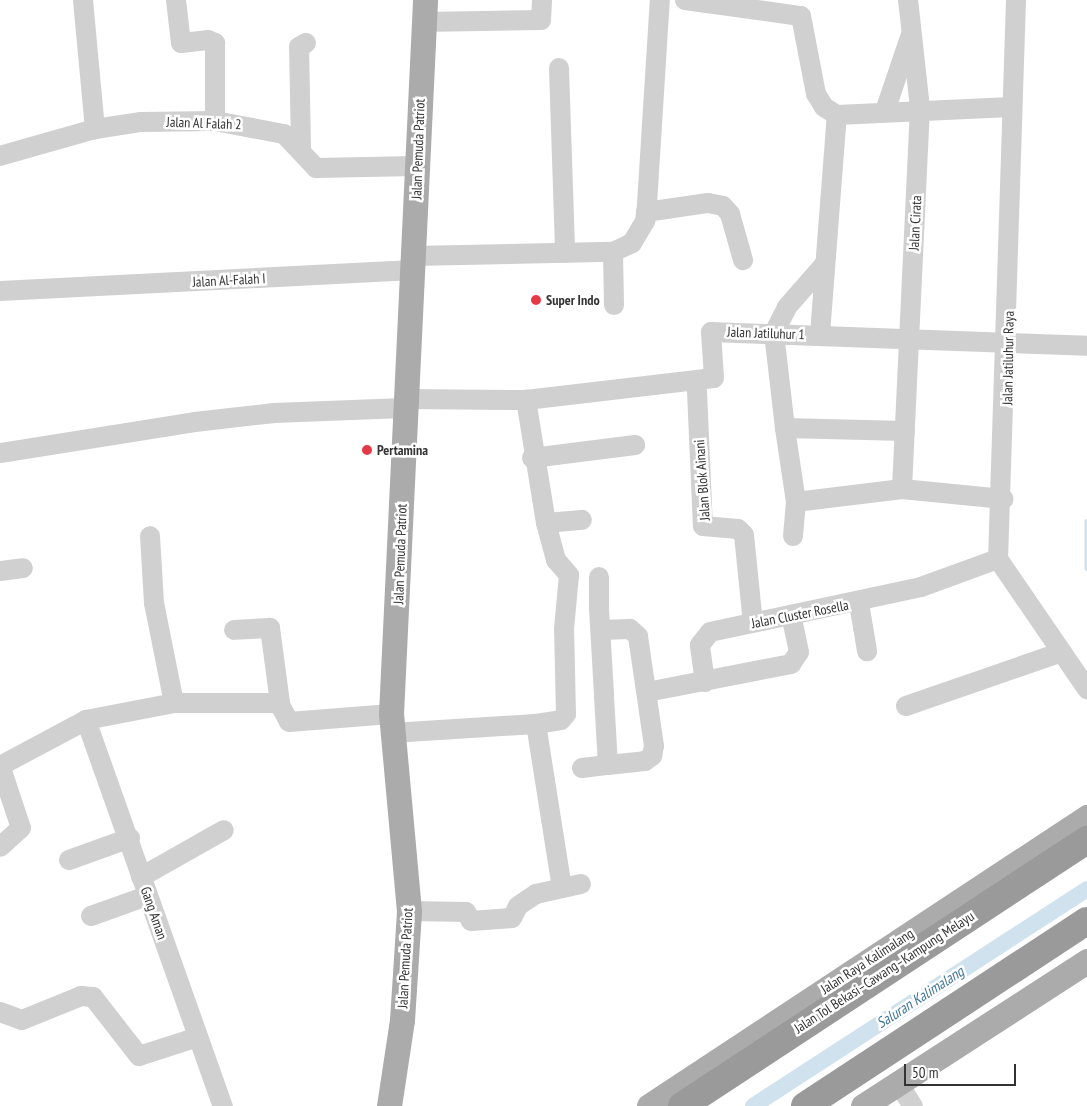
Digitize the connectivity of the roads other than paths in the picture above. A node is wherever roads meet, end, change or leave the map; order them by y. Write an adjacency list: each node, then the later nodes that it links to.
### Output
1 (83, 0): 17 (street)
2 (176, 0): 16 (street)
3 (542, 0): 8 (street)
4 (660, 0): 21 (street)
5 (685, 0): 15 (street)
6 (908, 0): 9 (street)
7 (1016, 0): 12 (street, Jalan Jatiluhur Raya)
8 (424, 11): 20 (main road, Jalan Pemuda Patriot)
9 (910, 37): 13 (street, Jalan Cirata); 14 (street)
10 (306, 43): 18 (street)
11 (559, 68): 22 (street)
12 (1011, 107): 13 (street); 32 (street, Jalan Jatiluhur Raya)
13 (920, 108): 14 (street); 31 (street, Jalan Cirata)
14 (885, 111): 15 (street)
15 (838, 115): 26 (street)
16 (215, 121): 17 (street, Jalan Al Falah 2); 18 (street, Jalan Al Falah 2)
17 (95, 129): 19 (street, Jalan Al Falah 2)
18 (301, 148): 20 (street, Jalan Al Falah 2)
19 (0, 156)
20 (416, 166): 25 (main road, Jalan Pemuda Patriot)
21 (646, 212): 23 (street); 24 (street)
22 (565, 252): 23 (street, Jalan Al-Falah I); 25 (street, Jalan Al-Falah I)
23 (613, 252): 28 (street)
24 (743, 260)
25 (414, 263): 27 (street, Jalan Al-Falah I); 36 (main road, Jalan Pemuda Patriot)
26 (823, 266): 29 (street); 30 (street)
27 (0, 291)
28 (614, 306)
29 (774, 333): 30 (street, Jalan Jatiluhur 1); 35 (street, Jalan Jatiluhur 1); 37 (street)
30 (820, 334): 31 (street, Jalan Jatiluhur 1)
31 (909, 338): 32 (street, Jalan Jatiluhur 1); 38 (street, Jalan Cirata)
32 (1008, 344): 33 (street, Jalan Jatiluhur 1); 43 (street, Jalan Jatiluhur Raya)
33 (1082, 346)
34 (696, 391): 55 (street, Jalan Blok Ainani)
35 (526, 400): 36 (street, Jalan Jatiluhur 1); 41 (street)
36 (405, 404): 40 (street, Jalan Jatiluhur 1); 67 (main road, Jalan Pemuda Patriot)
37 (785, 428): 38 (street); 44 (street)
38 (904, 431): 42 (street, Jalan Cirata)
39 (636, 445): 41 (street)
40 (0, 453)
41 (532, 458): 46 (street)
42 (902, 489): 43 (street); 44 (street)
43 (1004, 499): 49 (street, Jalan Jatiluhur Raya)
44 (796, 502): 48 (street)
45 (582, 520): 46 (street)
46 (546, 523): 68 (street)
47 (150, 536): 63 (street)
48 (794, 536)
49 (998, 558): 53 (street, Jalan Cluster Rosella); 59 (street)
50 (23, 568): 51 (street)
51 (0, 570)
52 (599, 577): 57 (street)
53 (858, 603): 54 (street, Jalan Cluster Rosella); 58 (street)
54 (791, 615): 55 (street, Jalan Cluster Rosella); 60 (street)
55 (753, 623): 60 (street, Jalan Cluster Rosella)
56 (234, 630): 64 (street)
57 (600, 630): 62 (street); 69 (street)
58 (867, 652)
59 (1062, 652): 61 (street); 65 (street)
60 (705, 682): 62 (street)
61 (1087, 689)
62 (648, 692): 69 (street)
63 (174, 703): 64 (street); 66 (street)
64 (279, 703): 67 (street)
65 (906, 706)
66 (86, 720): 70 (street); 74 (street, Gang Aman)
67 (392, 724): 68 (street); 79 (main road, Jalan Pemuda Patriot)
68 (536, 724): 79 (street)
69 (608, 765): 71 (street)
70 (0, 766): 76 (street)
71 (582, 768)
72 (1087, 817): 88 (main road, Jalan Raya Kalimalang)
73 (224, 830): 78 (street)
74 (130, 838): 77 (street); 78 (street, Gang Aman)
75 (1087, 840): 89 (highway, Jalan Tol Bekasi–Cawang–Kampung Melayu)
76 (0, 847)
77 (69, 860)
78 (144, 886): 80 (street); 84 (street, Gang Aman)
79 (409, 910): 87 (main road, Jalan Pemuda Patriot)
80 (91, 916)
81 (1087, 922): 90 (highway)
82 (1087, 961): 85 (main road)
83 (0, 1012): 84 (street)
84 (198, 1037): 86 (street, Gang Aman)
85 (899, 1084): 91 (main road); 92 (street)
86 (223, 1106)
87 (388, 1106)
88 (649, 1106)
89 (682, 1106)
90 (805, 1106)
91 (864, 1106)
92 (913, 1106)

